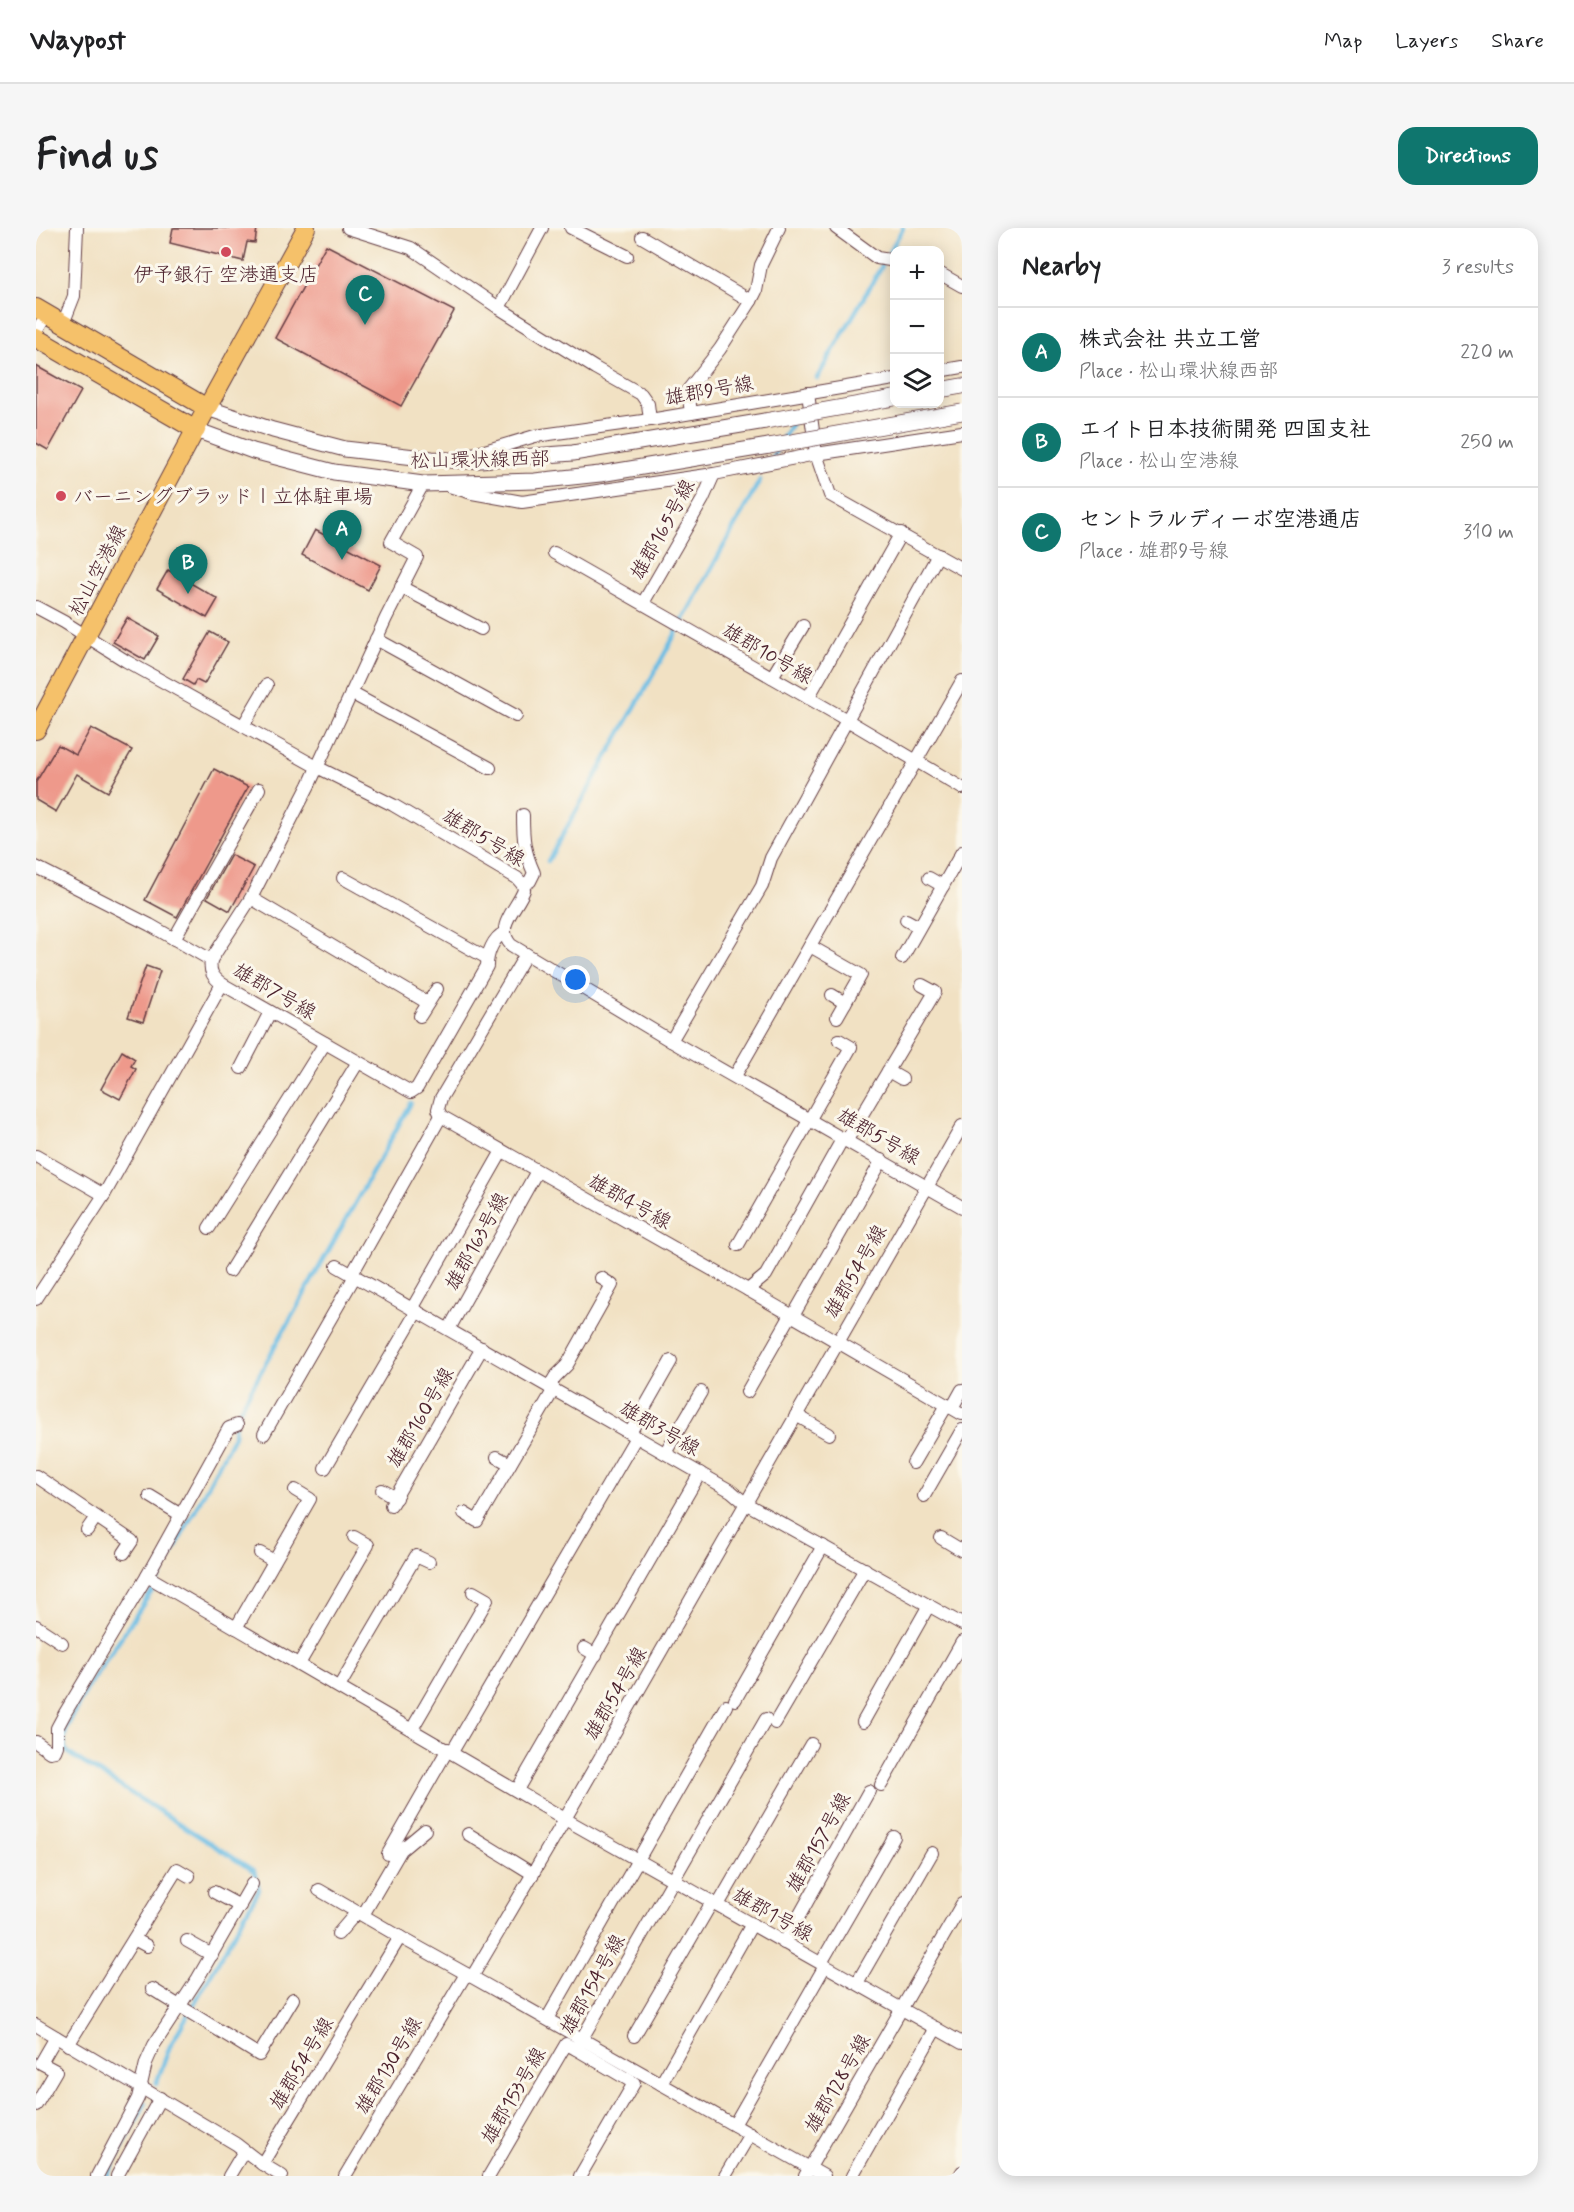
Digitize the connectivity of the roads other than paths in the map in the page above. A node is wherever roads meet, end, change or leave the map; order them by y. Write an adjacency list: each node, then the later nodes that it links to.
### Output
1 (77, 228): 16 (street)
2 (306, 228): 26 (main road, 松山空港線)
3 (348, 228): 14 (street, 雄郡9号線)
4 (542, 228): 14 (street)
5 (571, 228): 9 (street)
6 (779, 228): 13 (street)
7 (836, 228): 10 (street)
8 (642, 237): 13 (street)
9 (627, 256)
10 (890, 260)
11 (944, 276): 12 (street)
12 (962, 286)
13 (751, 301): 28 (street)
14 (499, 308): 29 (street, 雄郡9号線)
15 (41, 312): 16 (main road); 17 (street)
16 (63, 324): 26 (main road)
17 (36, 332)
18 (36, 338): 30 (main road)
19 (962, 367): 20 (street)
20 (944, 370)
21 (890, 380): 24 (street, 雄郡9号線)
22 (962, 386): 23 (street)
23 (944, 389)
24 (808, 393): 28 (street, 雄郡9号線); 32 (street)
25 (890, 399): 33 (street, 松山環状線西部, bridge)
26 (207, 408): 30 (main road, 松山空港線); 33 (street, 松山環状線西部)
27 (962, 412): 35 (street, 松山環状線西部, bridge)
28 (691, 413): 29 (street, 雄郡9号線)
29 (650, 420): 33 (street)
30 (196, 430): 35 (street, 松山環状線西部); 45 (main road, 松山空港線)
31 (962, 432): 32 (street)
32 (816, 454): 34 (street); 36 (street)
33 (432, 459)
34 (714, 474): 35 (street); 41 (street, 雄郡165号線)
35 (430, 484): 40 (street)
36 (902, 533): 38 (street); 51 (street)
37 (554, 553): 41 (street, 雄郡10号線)
38 (938, 555): 39 (street); 53 (street)
39 (962, 569)
40 (401, 587): 44 (street); 46 (street)
41 (643, 603): 47 (street, 雄郡10号線)
42 (36, 607): 45 (street, 雄郡5号線)
43 (803, 626): 47 (street)
44 (482, 628)
45 (87, 637): 54 (street, 雄郡5号線); 55 (main road, 松山空港線)
46 (376, 639): 50 (street); 52 (street)
47 (772, 677): 51 (street, 雄郡10号線)
48 (962, 681): 56 (street)
49 (267, 685): 54 (street)
50 (351, 693): 57 (street); 58 (street)
51 (808, 698): 53 (street, 雄郡10号線)
52 (516, 716)
53 (847, 720): 56 (street, 雄郡10号線); 88 (street)
54 (243, 726): 57 (street, 雄郡5号線)
55 (36, 730)
56 (916, 761): 59 (street, 雄郡10号線); 73 (street)
57 (317, 767): 66 (street, 雄郡5号線); 68 (street)
58 (490, 768)
59 (962, 788)
60 (259, 789): 72 (street)
61 (523, 815): 66 (street)
62 (962, 852): 67 (street)
63 (36, 867): 72 (street, 雄郡7号線)
64 (343, 878): 75 (street)
65 (929, 878): 67 (street)
66 (523, 885): 71 (street, 雄郡5号線)
67 (943, 886): 70 (street)
68 (251, 898): 77 (street); 82 (street)
69 (906, 920): 70 (street)
70 (919, 927): 76 (street)
71 (504, 933): 74 (street, 雄郡5号線); 75 (street)
72 (174, 939): 77 (street, 雄郡7号線)
73 (810, 946): 83 (street); 93 (street)
74 (526, 954): 88 (street, 雄郡5号線); 95 (street)
75 (487, 958): 90 (street, 雄郡7号線)
76 (902, 958)
77 (211, 960): 78 (street, 雄郡7号線)
78 (222, 984): 84 (street, 雄郡7号線); 104 (street)
79 (922, 985): 92 (street)
80 (436, 989): 82 (street)
81 (832, 995): 83 (street)
82 (428, 1003): 85 (street)
83 (845, 1003): 86 (street)
84 (270, 1012): 89 (street, 雄郡7号線); 91 (street)
85 (420, 1016)
86 (837, 1017)
87 (839, 1040): 96 (street)
88 (671, 1041): 93 (street, 雄郡5号線)
89 (325, 1043): 90 (street, 雄郡7号線); 106 (street)
90 (357, 1062): 109 (street)
91 (241, 1068)
92 (888, 1071): 94 (street); 98 (street)
93 (735, 1076): 96 (street, 雄郡5号線)
94 (902, 1079)
95 (441, 1116): 99 (street, 雄郡4号線); 110 (street)
96 (810, 1118): 98 (street, 雄郡5号線); 107 (street)
97 (962, 1126): 103 (street, 雄郡54号線)
98 (845, 1139): 101 (street, 雄郡5号線); 112 (street)
99 (502, 1151): 102 (street, 雄郡4号線); 114 (street)
100 (36, 1156): 104 (street)
101 (882, 1160): 103 (street, 雄郡5号線); 115 (street)
102 (537, 1171): 112 (street, 雄郡4号線); 116 (street, 雄郡163号線)
103 (927, 1186): 105 (street, 雄郡5号線); 117 (street, 雄郡54号線)
104 (104, 1195): 113 (street)
105 (962, 1207)
106 (209, 1221)
107 (738, 1245)
108 (338, 1266): 110 (street, 雄郡3号線)
109 (230, 1271)
110 (353, 1275): 114 (street, 雄郡3号線); 130 (street)
111 (601, 1278): 120 (street)
112 (748, 1290): 115 (street, 雄郡4号線)
113 (36, 1299)
114 (415, 1310): 116 (street, 雄郡3号線); 137 (street)
115 (792, 1315): 117 (street, 雄郡4号線); 123 (street)
116 (449, 1329): 118 (street, 雄郡3号線)
117 (837, 1341): 124 (street, 雄郡4号線); 126 (street, 雄郡54号線)
118 (482, 1348): 120 (street, 雄郡3号線); 127 (street, 雄郡160号線)
119 (671, 1361): 132 (street)
120 (551, 1388): 132 (street, 雄郡3号線); 136 (street)
121 (962, 1390): 124 (street)
122 (701, 1392): 133 (street)
123 (747, 1392)
124 (954, 1409): 135 (street)
125 (431, 1411): 127 (street)
126 (796, 1415): 131 (street); 144 (street, 雄郡54号線)
127 (442, 1417): 141 (street, 雄郡160号線)
128 (233, 1426): 146 (street)
129 (962, 1431): 143 (street)
130 (264, 1434)
131 (829, 1434)
132 (633, 1435): 133 (street, 雄郡3号線); 176 (street)
133 (665, 1453): 138 (street, 雄郡3号線)
134 (497, 1457): 136 (street)
135 (914, 1463)
136 (510, 1464): 145 (street)
137 (326, 1468)
138 (700, 1473): 144 (street, 雄郡3号線); 169 (street)
139 (36, 1476): 147 (street)
140 (295, 1490): 155 (street)
141 (382, 1490)
142 (150, 1496): 146 (street)
143 (924, 1496)
144 (745, 1503): 151 (street, 雄郡3号線); 180 (street, 雄郡54号線)
145 (464, 1513)
146 (181, 1515): 158 (street)
147 (96, 1517): 148 (street); 153 (street)
148 (87, 1530)
149 (354, 1537): 170 (street)
150 (941, 1538): 152 (street)
151 (823, 1546): 157 (street, 雄郡3号線); 188 (street)
152 (962, 1548)
153 (124, 1553)
154 (260, 1553): 155 (street)
155 (274, 1561): 165 (street)
156 (429, 1562): 161 (street)
157 (865, 1569): 160 (street, 雄郡3号線); 191 (street, 雄郡154号線)
158 (152, 1579): 165 (street, 雄郡1号線); 174 (street)
159 (472, 1592): 173 (street)
160 (929, 1605): 163 (street, 雄郡3号線); 172 (street)
161 (381, 1616): 162 (street); 171 (street)
162 (393, 1623)
163 (962, 1624)
164 (36, 1626): 167 (street)
165 (236, 1628): 170 (street, 雄郡1号線)
166 (962, 1642): 177 (street)
167 (62, 1643)
168 (584, 1648): 169 (street)
169 (596, 1655): 178 (street)
170 (300, 1664): 171 (street, 雄郡1号線)
171 (339, 1687): 173 (street, 雄郡1号線)
172 (863, 1722)
173 (412, 1729): 176 (street, 雄郡1号線)
174 (36, 1742)
175 (811, 1744): 195 (street)
176 (450, 1751): 178 (street, 雄郡1号線); 185 (street)
177 (881, 1785)
178 (517, 1790): 180 (street, 雄郡1号線)
179 (869, 1791): 204 (street, 雄郡157号線)
180 (565, 1819): 188 (street, 雄郡1号線); 189 (street, 雄郡54号線)
181 (425, 1830): 198 (street)
182 (383, 1834): 185 (street)
183 (468, 1834): 189 (street)
184 (894, 1837): 207 (street)
185 (395, 1841): 187 (street)
186 (932, 1853): 209 (street)
187 (388, 1854)
188 (639, 1860): 191 (street, 雄郡1号線); 214 (street)
189 (533, 1874): 208 (street, 雄郡54号線)
190 (189, 1876): 202 (street)
191 (674, 1880): 195 (street, 雄郡1号線); 220 (street, 雄郡154号線)
192 (252, 1884): 197 (street)
193 (319, 1890): 198 (street)
194 (214, 1892): 197 (street)
195 (715, 1904): 199 (street, 雄郡1号線); 217 (street)
196 (962, 1904): 212 (street, 雄郡128号線)
197 (240, 1906): 206 (street)
198 (360, 1913): 200 (street); 201 (street)
199 (752, 1924): 204 (street, 雄郡1号線); 222 (street)
200 (338, 1934)
201 (400, 1937): 208 (street); 229 (street, 雄郡54号線)
202 (134, 1939): 205 (street); 221 (street)
203 (187, 1941): 206 (street)
204 (784, 1943): 207 (street, 雄郡1号線)
205 (147, 1946)
206 (212, 1955): 213 (street)
207 (823, 1964): 209 (street, 雄郡1号線); 226 (street)
208 (469, 1975): 214 (street); 235 (street, 雄郡130号線)
209 (857, 1983): 212 (street, 雄郡1号線)
210 (152, 1989): 213 (street)
211 (292, 1998): 213 (street)
212 (903, 2009): 216 (street, 雄郡1号線); 230 (street, 雄郡128号線)
213 (186, 2010): 223 (street)
214 (547, 2019): 220 (street)
215 (36, 2025): 218 (street)
216 (936, 2028): 219 (street, 雄郡1号線); 240 (street)
217 (634, 2036)
218 (56, 2037): 221 (street); 225 (street)
219 (962, 2043)
220 (579, 2044): 222 (street); 236 (street, 雄郡153号線); 237 (street, 雄郡154号線)
221 (69, 2045): 223 (street)
222 (661, 2084): 226 (street)
223 (142, 2088): 224 (street); 231 (street)
224 (160, 2098): 228 (street); 232 (street)
225 (36, 2106)
226 (734, 2125): 227 (street)
227 (750, 2134): 230 (street); 238 (street)
228 (244, 2151): 229 (street); 233 (street)
229 (262, 2164): 234 (street)
230 (808, 2172): 239 (street)
231 (97, 2176)
232 (117, 2176)
233 (229, 2176)
234 (282, 2176)
235 (345, 2176)
236 (489, 2176)
237 (580, 2176)
238 (725, 2176)
239 (824, 2176)
240 (852, 2176)

